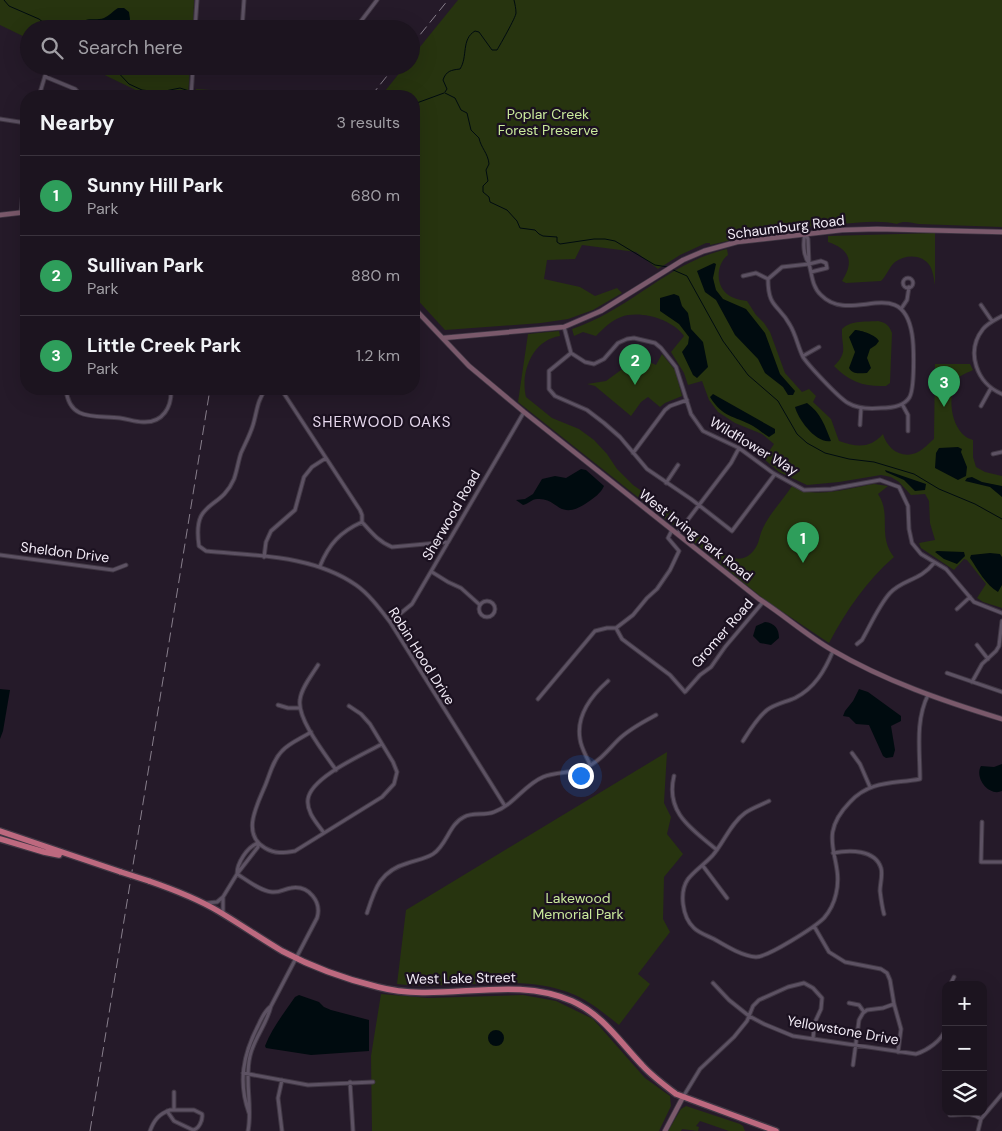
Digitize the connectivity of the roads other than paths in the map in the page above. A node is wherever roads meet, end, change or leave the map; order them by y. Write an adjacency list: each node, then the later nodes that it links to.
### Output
1 (197, 0): 4 (street)
2 (244, 0): 5 (street)
3 (378, 0): 6 (street)
4 (196, 20)
5 (243, 20)
6 (362, 20)
7 (193, 75): 11 (street)
8 (46, 77): 9 (street); 10 (street)
9 (41, 90)
10 (76, 90)
11 (192, 90)
12 (0, 120): 13 (street)
13 (20, 122)
14 (20, 213): 15 (main road)
15 (0, 214)
16 (1002, 232): 17 (main road, Schaumburg Road)
17 (806, 233): 18 (street); 28 (main road, Schaumburg Road)
18 (809, 264): 19 (street); 19 (street); 21 (street)
19 (811, 272): 24 (street)
20 (743, 276): 21 (street)
21 (768, 279): 34 (street)
22 (909, 287): 24 (street)
23 (981, 305): 27 (street)
24 (901, 309): 42 (street)
25 (420, 314): 30 (main road, West Irving Park Road)
26 (1002, 316): 27 (street)
27 (992, 321): 35 (street)
28 (564, 327): 29 (main road, Schaumburg Road); 33 (street)
29 (460, 337): 30 (main road, Schaumburg Road); 32 (main road)
30 (443, 338): 32 (main road, West Irving Park Road)
31 (819, 347): 34 (street)
32 (455, 351): 45 (main road, West Irving Park Road)
33 (571, 353): 41 (street, Wildflower Way); 50 (street)
34 (803, 356): 44 (street)
35 (991, 388): 36 (street); 43 (street)
36 (1002, 394)
37 (67, 395): 38 (street)
38 (171, 395)
39 (263, 395): 62 (street, Robin Hood Drive)
40 (285, 395): 52 (street)
41 (687, 400): 48 (street, Wildflower Way); 50 (street)
42 (902, 404): 44 (street); 47 (street)
43 (981, 406)
44 (860, 408): 46 (street)
45 (524, 412): 58 (main road, West Irving Park Road); 60 (street, Sherwood Road)
46 (860, 426)
47 (908, 431)
48 (739, 448): 54 (street, Wildflower Way); 56 (street)
49 (1002, 452): 51 (street)
50 (633, 453): 55 (street)
51 (994, 454)
52 (326, 458): 57 (street); 62 (street)
53 (678, 465): 55 (street)
54 (775, 474): 56 (street); 63 (street, Wildflower Way)
55 (666, 483): 56 (street)
56 (699, 505): 59 (street)
57 (362, 522): 60 (street); 65 (street)
58 (672, 530): 59 (main road, West Irving Park Road); 74 (street)
59 (677, 534): 68 (main road, West Irving Park Road)
60 (448, 542): 66 (street, Sherwood Road)
61 (0, 555): 64 (street, Sheldon Drive)
62 (264, 557): 65 (street, Robin Hood Drive)
63 (934, 563): 67 (street, Wildflower Way); 75 (street)
64 (126, 565)
65 (320, 566): 73 (street, Robin Hood Drive)
66 (432, 572): 69 (street); 73 (street, Sherwood Road)
67 (970, 597): 70 (street); 71 (street, Wildflower Way)
68 (763, 602): 74 (street, Gromer Road); 77 (main road, West Irving Park Road)
69 (480, 604): 69 (street)
70 (957, 609)
71 (1002, 613)
72 (1002, 621): 78 (street)
73 (390, 622): 100 (street, Robin Hood Drive)
74 (616, 628): 85 (street)
75 (857, 644)
76 (977, 645): 78 (street)
77 (833, 651): 84 (main road, West Irving Park Road); 92 (street)
78 (988, 659): 82 (street)
79 (318, 665): 88 (street)
80 (947, 673): 82 (street)
81 (608, 681): 95 (street)
82 (972, 682): 83 (street)
83 (1002, 692)
84 (928, 695): 90 (main road, West Irving Park Road); 98 (street)
85 (538, 699)
86 (278, 705): 88 (street)
87 (350, 706): 93 (street)
88 (300, 708): 91 (street)
89 (656, 715): 95 (street)
90 (1002, 719)
91 (311, 732): 96 (street); 105 (street)
92 (743, 740)
93 (382, 744): 96 (street); 103 (street)
94 (852, 753): 98 (street)
95 (590, 765): 100 (street)
96 (336, 770): 103 (street)
97 (674, 776): 106 (street)
98 (870, 787): 107 (street)
99 (769, 801): 106 (street)
100 (505, 806): 115 (street)
101 (982, 822): 109 (street)
102 (0, 831): 108 (highway, West Lake Street)
103 (324, 833): 105 (street)
104 (0, 839): 108 (highway, West Lake Street)
105 (258, 843): 111 (street)
106 (717, 850): 110 (street)
107 (833, 852): 117 (street); 118 (street)
108 (71, 856): 114 (highway, West Lake Street, bridge)
109 (1002, 862)
110 (702, 866): 113 (street); 118 (street)
111 (236, 874): 112 (street); 119 (street)
112 (223, 898): 114 (street); 116 (street)
113 (727, 898)
114 (204, 904): 116 (highway, West Lake Street)
115 (367, 913)
116 (223, 914): 119 (highway, West Lake Street)
117 (884, 914)
118 (814, 926): 124 (street)
119 (296, 958): 125 (street); 140 (highway, West Lake Street)
120 (954, 977): 121 (street)
121 (952, 981)
122 (713, 983): 127 (street, Yellowstone Drive)
123 (849, 1003): 126 (street)
124 (894, 1004): 126 (street); 131 (street)
125 (271, 1006): 133 (street); 134 (street)
126 (864, 1012): 130 (street)
127 (749, 1016): 128 (street, Yellowstone Drive); 128 (street); 140 (street)
128 (813, 1038): 130 (street, Yellowstone Drive)
129 (942, 1038): 131 (street, Yellowstone Drive)
130 (856, 1045): 131 (street, Yellowstone Drive); 132 (street)
131 (898, 1052)
132 (853, 1065)
133 (243, 1073): 134 (street); 143 (street)
134 (248, 1075): 135 (street); 143 (street)
135 (282, 1080): 136 (street); 148 (street)
136 (350, 1082): 137 (street); 149 (street)
137 (373, 1082)
138 (174, 1092): 141 (street)
139 (1002, 1094): 145 (street)
140 (683, 1097): 150 (main road); 151 (highway, West Lake Street)
141 (174, 1110): 142 (street); 142 (street)
142 (167, 1111): 146 (street)
143 (249, 1114): 147 (street)
144 (977, 1116): 145 (street)
145 (981, 1119): 152 (street)
146 (150, 1131)
147 (248, 1131)
148 (282, 1131)
149 (353, 1131)
150 (665, 1131)
151 (776, 1131)
152 (978, 1131)

